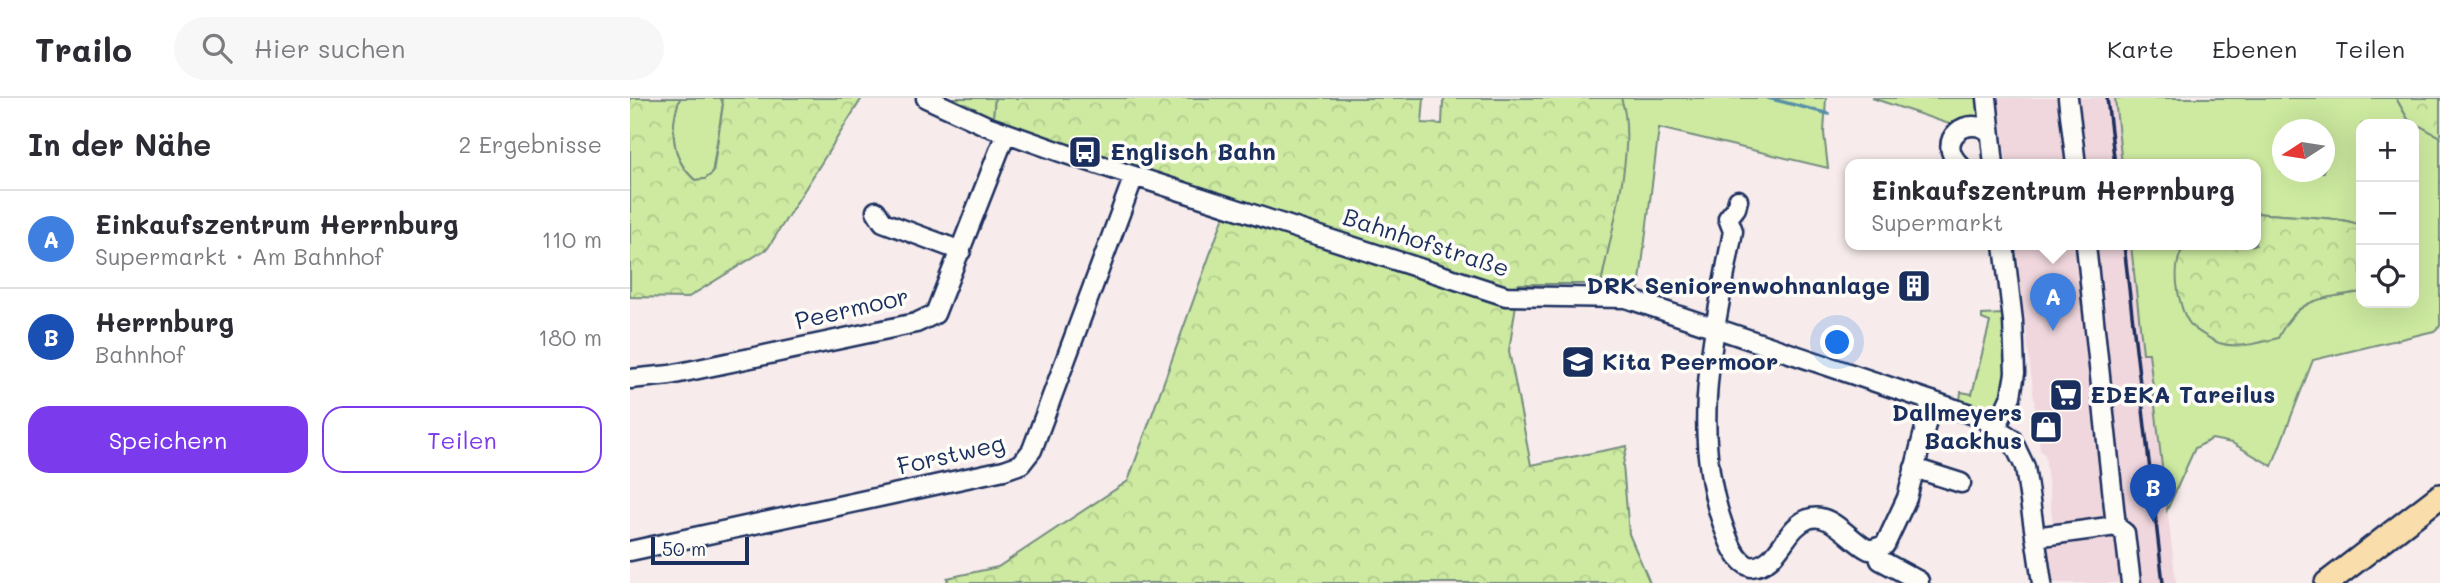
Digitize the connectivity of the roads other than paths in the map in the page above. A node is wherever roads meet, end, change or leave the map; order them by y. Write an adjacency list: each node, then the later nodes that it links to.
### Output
1 (926, 98): 4 (street, Bahnhofstraße)
2 (1987, 98): 5 (street)
3 (2068, 98): 8 (street)
4 (1006, 133): 9 (street, Bahnhofstraße); 14 (street, Peermoor)
5 (1990, 133): 6 (street); 7 (street)
6 (1953, 159)
7 (1993, 159)
8 (2075, 159)
9 (1135, 176): 15 (street, Bahnhofstraße); 25 (street, Forstweg)
10 (1738, 200): 15 (street)
11 (876, 211): 14 (street)
12 (2005, 250): 18 (street)
13 (2087, 250): 22 (street)
14 (961, 251): 16 (street, Peermoor)
15 (1716, 327): 17 (street, Bahnhofstraße); 24 (street)
16 (630, 379)
17 (1932, 401): 18 (street, Bahnhofstraße); 19 (street)
18 (1997, 426): 23 (street, Bahnhofstraße)
19 (1914, 468): 20 (street); 24 (street)
20 (1961, 483)
21 (2440, 496): 29 (main road)
22 (2116, 526): 23 (street); 28 (street)
23 (2035, 537): 27 (street, Bahnhofstraße)
24 (1877, 550): 26 (street)
25 (630, 551)
26 (1919, 581)
27 (2042, 583)
28 (2131, 583)
29 (2327, 583)

